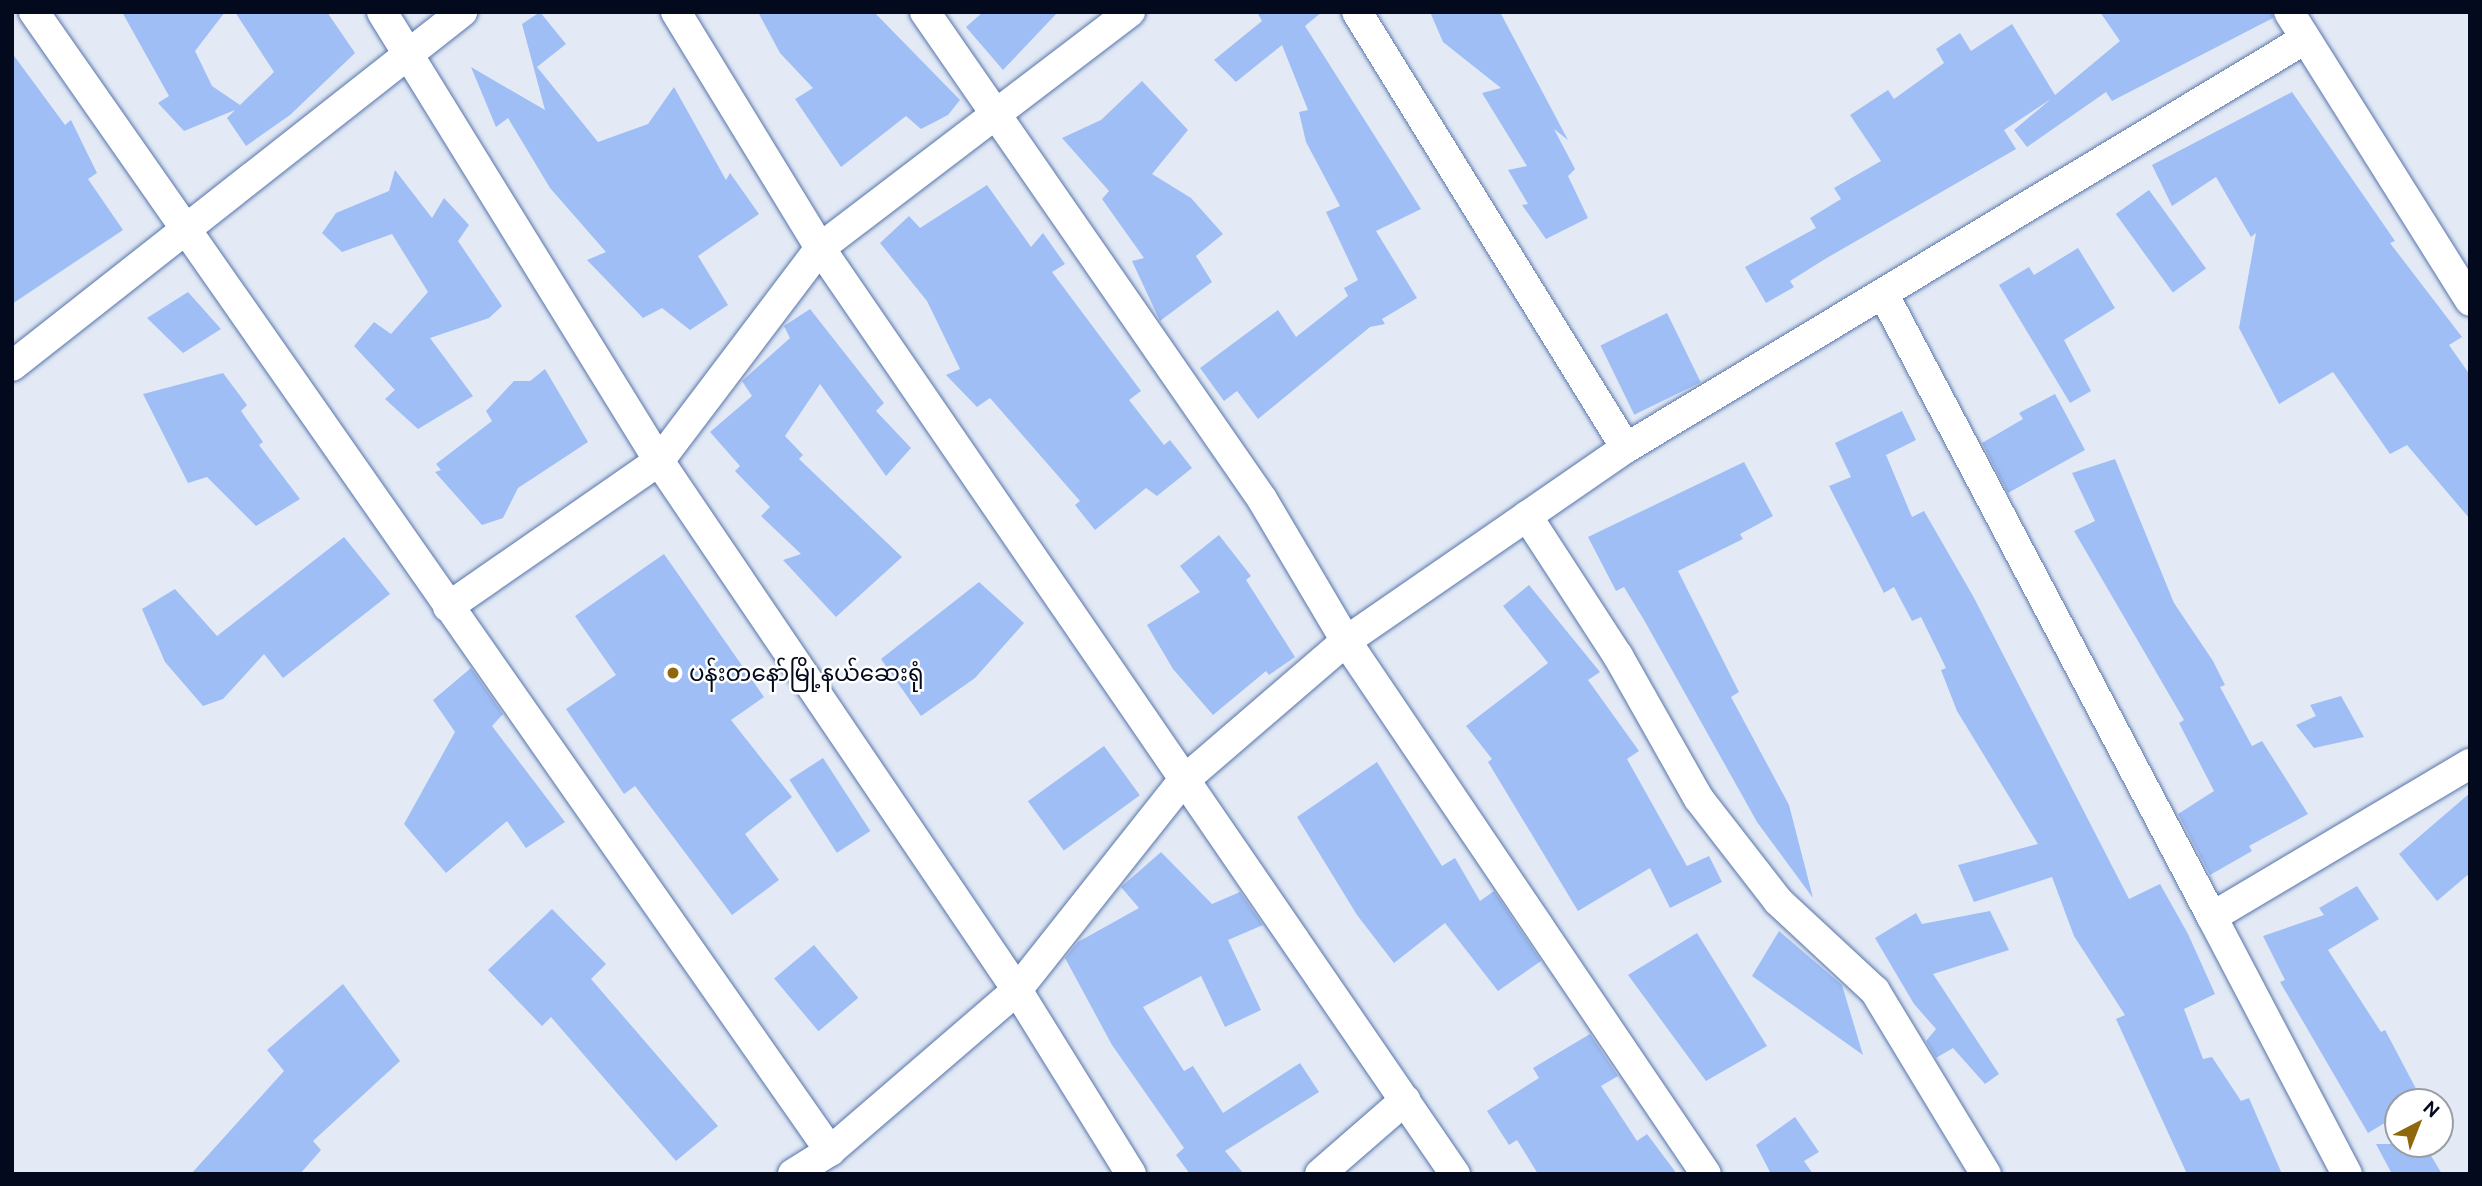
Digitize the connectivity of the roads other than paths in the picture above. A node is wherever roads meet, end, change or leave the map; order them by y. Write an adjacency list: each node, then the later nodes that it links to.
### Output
1 (34, 12): 12 (street)
2 (382, 12): 10 (street)
3 (462, 12): 10 (street)
4 (676, 12): 13 (street)
5 (925, 12): 11 (street)
6 (1130, 12): 11 (street)
7 (1357, 12): 17 (street)
8 (2289, 12): 9 (street)
9 (2305, 39): 14 (street); 15 (street)
10 (410, 54): 12 (street); 18 (street)
11 (998, 112): 13 (street); 21 (street)
12 (185, 229): 16 (street); 20 (street)
13 (820, 248): 18 (street); 23 (street)
14 (1884, 295): 17 (street); 24 (street)
15 (2470, 301)
16 (12, 366)
17 (1626, 448): 19 (street)
18 (659, 461): 20 (street); 25 (street)
19 (1527, 516): 21 (street); 33 (street)
20 (448, 607): 27 (street)
21 (1346, 641): 23 (street); 32 (street)
22 (2470, 764): 24 (street)
23 (1182, 782): 25 (street); 26 (street)
24 (2213, 917): 34 (street)
25 (1017, 990): 27 (street); 29 (street)
26 (1405, 1100): 30 (street); 31 (street)
27 (830, 1152): 28 (street)
28 (793, 1174)
29 (1131, 1174)
30 (1320, 1174)
31 (1455, 1174)
32 (1706, 1174)
33 (1986, 1174)
34 (2347, 1174)

